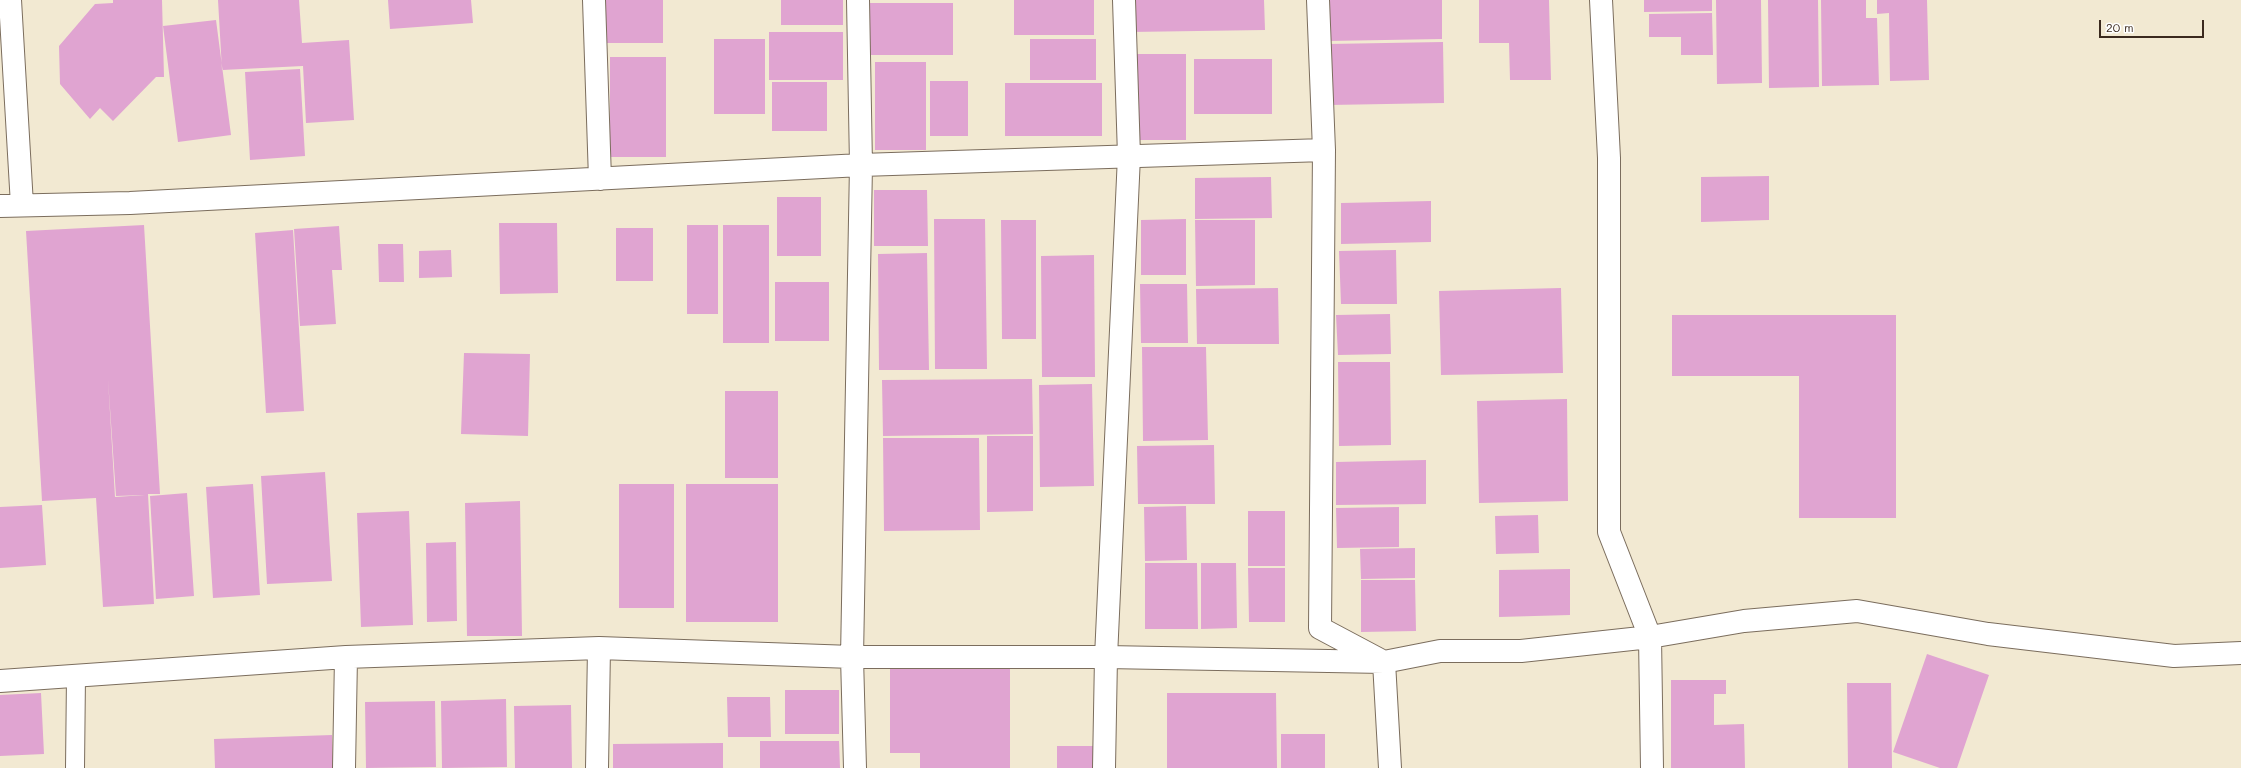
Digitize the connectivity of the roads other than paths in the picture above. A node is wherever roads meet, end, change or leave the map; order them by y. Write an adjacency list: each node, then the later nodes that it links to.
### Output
1 (10, 0): 11 (street)
2 (594, 0): 10 (street)
3 (858, 0): 9 (street)
4 (1124, 0): 8 (street)
5 (1318, 0): 7 (street)
6 (1601, 0): 13 (street)
7 (1324, 150): 8 (street); 19 (street)
8 (1129, 156): 9 (street); 18 (street)
9 (861, 165): 10 (street); 17 (street)
10 (600, 179): 11 (street)
11 (22, 205): 12 (street)
12 (0, 206)
13 (1650, 638): 15 (street); 19 (street); 28 (street)
14 (599, 648): 16 (street); 17 (street); 24 (street)
15 (2241, 653)
16 (346, 657): 20 (street); 23 (street)
17 (852, 657): 18 (street); 25 (street)
18 (1106, 657): 19 (street); 26 (street)
19 (1384, 662): 27 (street)
20 (76, 676): 21 (street); 22 (lane)
21 (0, 681)
22 (75, 768)
23 (344, 768)
24 (597, 768)
25 (855, 768)
26 (1104, 768)
27 (1390, 768)
28 (1652, 768)

